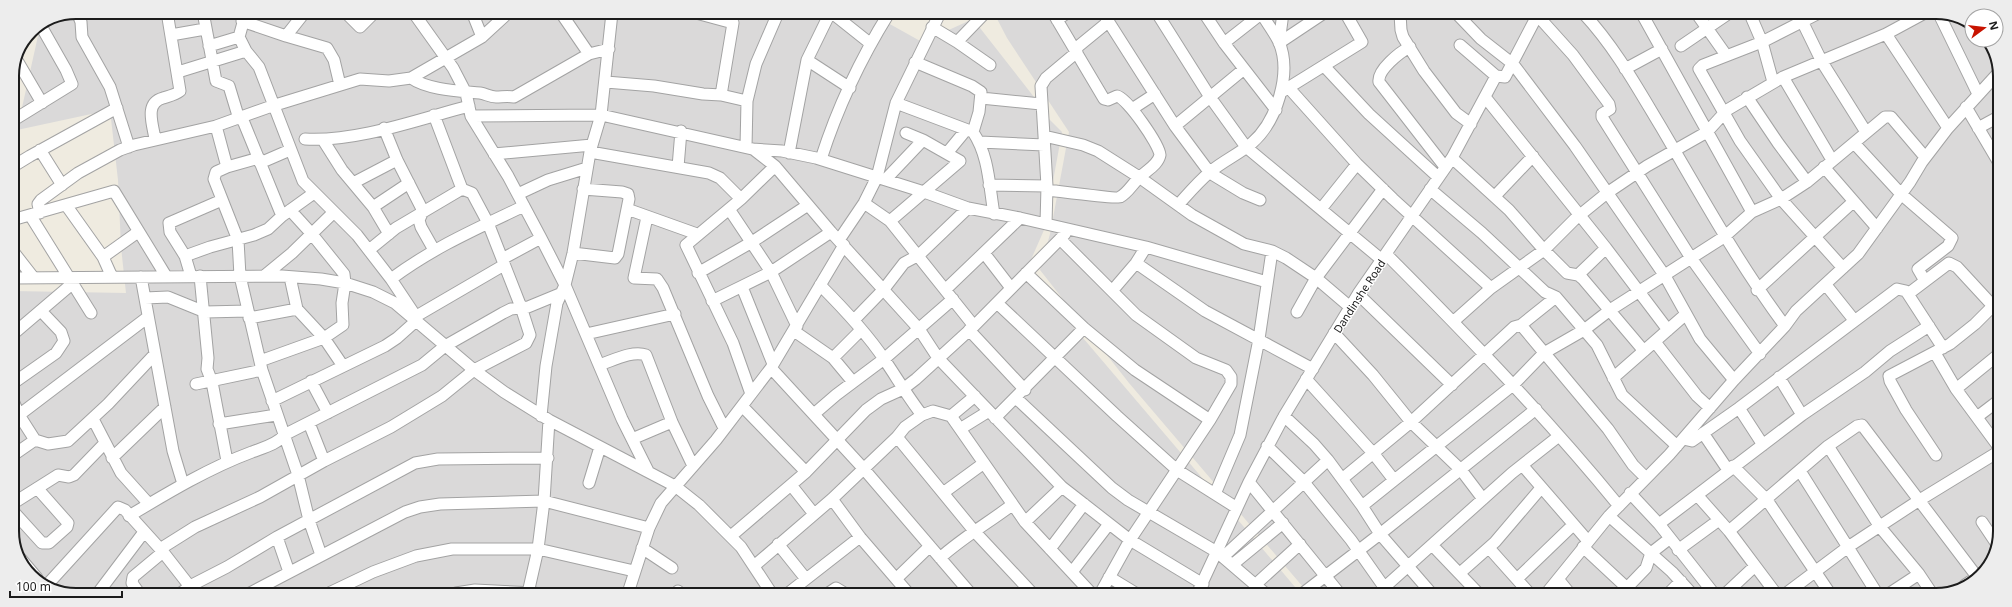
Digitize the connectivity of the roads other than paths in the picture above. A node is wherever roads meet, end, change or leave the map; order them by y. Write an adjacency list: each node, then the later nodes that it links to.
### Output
1 (80, 19): 103 (street)
2 (168, 19): 49 (street)
3 (204, 19): 46 (street)
4 (242, 19): 51 (street)
5 (250, 19): 50 (street)
6 (299, 19): 50 (street)
7 (352, 19): 8 (street)
8 (368, 19)
9 (418, 19): 68 (street)
10 (475, 19): 52 (street)
11 (501, 19): 52 (street)
12 (565, 19): 66 (street)
13 (610, 19): 62 (street)
14 (718, 19): 92 (street)
15 (775, 19): 97 (street)
16 (828, 19): 69 (street)
17 (839, 19): 57 (street)
18 (886, 19): 57 (street)
19 (937, 19): 44 (street)
20 (978, 19): 53 (street)
21 (1056, 19): 64 (street)
22 (1104, 19): 64 (street)
23 (1106, 19): 90 (street)
24 (1161, 19): 93 (street)
25 (1208, 19): 55 (street)
26 (1255, 19): 55 (street)
27 (1264, 19): 56 (street)
28 (1282, 19): 56 (street)
29 (1316, 19): 56 (street)
30 (1349, 19): 76 (street)
31 (1400, 19): 61 (street)
32 (1462, 19): 73 (street)
33 (1535, 19): 73 (street)
34 (1541, 19): 157 (street)
35 (1588, 19): 78 (street)
36 (1645, 19): 63 (street)
37 (1701, 19): 45 (street)
38 (1720, 19): 45 (street)
39 (1752, 19): 54 (street)
40 (1808, 19): 43 (street)
41 (1914, 19): 48 (street)
42 (1941, 19): 91 (street)
43 (1802, 22): 54 (street); 72 (street)
44 (932, 27): 53 (street); 71 (street)
45 (1707, 28): 60 (street); 67 (street)
46 (205, 29): 49 (street); 59 (street)
47 (43, 30): 98 (street)
48 (1886, 34): 72 (street); 117 (street)
49 (171, 35): 79 (street)
50 (286, 36): 86 (street)
51 (240, 37): 59 (street); 65 (street)
52 (482, 37): 68 (street)
53 (957, 42): 75 (street)
54 (1762, 42): 67 (street); 85 (street)
55 (1224, 43): 77 (street)
56 (1279, 43): 88 (street)
57 (871, 44): 87 (street)
58 (1460, 45): 80 (street)
59 (208, 46): 70 (street)
60 (1681, 46)
61 (1410, 47): 113 (street); 154 (street)
62 (609, 49): 66 (street); 84 (street)
63 (1662, 49): 78 (street); 121 (street)
64 (1076, 50): 100 (street); 104 (street)
65 (246, 51): 70 (street); 101 (street)
66 (589, 54): 89 (street)
67 (1726, 55): 107 (street)
68 (446, 59): 82 (street); 89 (street)
69 (807, 60): 87 (street); 138 (street)
70 (212, 62): 79 (street); 111 (street)
71 (916, 62): 96 (street); 99 (street)
72 (1822, 62): 81 (street); 122 (street)
73 (1513, 64): 80 (street); 173 (street)
74 (20, 65): 98 (street)
75 (990, 65)
76 (1324, 66): 88 (street); 159 (street)
77 (1244, 69): 93 (street); 105 (street)
78 (1625, 69): 137 (street)
79 (178, 72): 124 (street)
80 (1496, 76): 94 (street, Dandinshe Road)
81 (1783, 77): 85 (street); 150 (street)
82 (411, 78): 86 (street); 89 (street)
83 (1993, 78): 91 (street)
84 (606, 82): 92 (street); 109 (street)
85 (1773, 82): 95 (street)
86 (340, 85): 101 (street)
87 (850, 88): 145 (street)
88 (1284, 90): 105 (street); 149 (street)
89 (466, 93): 106 (street)
90 (1155, 94): 104 (street); 115 (street)
91 (1978, 94): 102 (street)
92 (721, 95): 97 (street)
93 (1210, 97): 115 (street); 132 (street)
94 (1485, 97): 113 (street, Dandinshe Road); 142 (street)
95 (1747, 97): 107 (street); 161 (street)
96 (981, 98): 100 (street); 120 (street)
97 (747, 101): 134 (street)
98 (42, 103): 110 (street)
99 (896, 103): 120 (street); 160 (street)
100 (1041, 104): 128 (street)
101 (272, 106): 111 (street); 136 (street)
102 (1966, 107): 117 (street); 118 (street)
103 (117, 108): 131 (street); 135 (street)
104 (1132, 109): 158 (street)
105 (1276, 110): 132 (street)
106 (470, 111): 108 (street); 109 (street); 141 (street)
107 (1723, 114): 121 (street); 178 (street)
108 (434, 115): 116 (street); 167 (street)
109 (601, 115): 119 (street); 133 (street)
110 (19, 118)
111 (241, 118): 114 (street); 147 (street)
112 (1993, 120): 118 (street)
113 (1470, 124): 144 (street, Dandinshe Road)
114 (216, 126): 124 (street); 152 (street)
115 (1175, 126): 156 (street)
116 (384, 128): 126 (street); 146 (street)
117 (1948, 128): 143 (street)
118 (1978, 128): 140 (street)
119 (681, 131): 134 (street); 153 (street)
120 (969, 131): 129 (street); 139 (street)
121 (1707, 132): 137 (street); 194 (street)
122 (1866, 132): 130 (street); 143 (street)
123 (906, 133): 127 (street)
124 (156, 139): 131 (street)
125 (305, 139): 126 (street)
126 (323, 140): 162 (street)
127 (923, 140): 139 (street); 160 (street)
128 (1044, 140): 129 (street); 158 (street); 166 (street)
129 (980, 142): 165 (street)
130 (1854, 143): 150 (street); 175 (street)
131 (129, 147): 164 (street)
132 (1246, 147): 156 (street); 191 (street)
133 (591, 148): 141 (street); 153 (street); 155 (street)
134 (749, 148): 138 (street); 151 (street)
135 (40, 150): 148 (street); 164 (street)
136 (290, 150): 147 (street); 172 (street)
137 (1674, 150): 157 (street); 213 (street)
138 (789, 153): 145 (street)
139 (947, 153): 171 (street)
140 (1993, 153)
141 (494, 154): 174 (street)
142 (1533, 156): 176 (street); 199 (street)
143 (1925, 157): 175 (street)
144 (1452, 158): 154 (street, Dandinshe Road); 176 (street)
145 (821, 159): 160 (street)
146 (397, 160): 162 (street); 163 (street)
147 (260, 161): 152 (street); 195 (street)
148 (19, 163)
149 (1357, 164): 169 (street); 191 (street)
150 (1828, 164): 161 (street); 181 (street)
151 (775, 166): 177 (street); 184 (street)
152 (227, 167): 179 (street)
153 (678, 167): 177 (street)
154 (1445, 167): 159 (street, Dandinshe Road)
155 (587, 168): 168 (street); 174 (street)
156 (1210, 172): 180 (street); 185 (street)
157 (1636, 173): 173 (street); 232 (street)
158 (1140, 177): 166 (street); 185 (street)
159 (1438, 177): 170 (street, Dandinshe Road)
160 (881, 178): 171 (street); 182 (street)
161 (1808, 182): 178 (street)
162 (353, 183): 187 (street)
163 (409, 183): 187 (street); 192 (street)
164 (62, 184): 196 (street)
165 (989, 185): 166 (street); 197 (street)
166 (1047, 188): 205 (street)
167 (462, 189): 192 (street); 204 (street)
168 (583, 189): 189 (street); 226 (street)
169 (1384, 189): 198 (street); 212 (street)
170 (1430, 189): 198 (street, Dandinshe Road); 236 (street)
171 (924, 192): 188 (street); 203 (street)
172 (314, 193): 193 (street); 195 (street)
173 (1607, 193): 199 (street); 246 (street)
174 (518, 194): 186 (street)
175 (1901, 194): 206 (street); 255 (street)
176 (1495, 196): 224 (street)
177 (742, 199): 190 (street)
178 (1781, 199): 194 (street); 214 (street)
179 (222, 200): 218 (street); 230 (street)
180 (1260, 200)
181 (1853, 202): 206 (street); 214 (street)
182 (864, 203): 203 (street); 216 (street)
183 (66, 205): 196 (street); 208 (street); 229 (street)
184 (808, 205): 216 (street); 219 (street)
185 (1178, 205): 225 (street)
186 (524, 206): 204 (street); 215 (street)
187 (373, 207): 210 (street)
188 (968, 208): 197 (street); 228 (street)
189 (627, 209): 200 (street); 226 (street)
190 (729, 209): 211 (street); 219 (street)
191 (1321, 209): 212 (street)
192 (423, 211): 210 (street); 223 (street)
193 (334, 212): 209 (street); 222 (street)
194 (1752, 212): 213 (street)
195 (286, 213): 209 (street); 218 (street)
196 (35, 214): 201 (street); 254 (street)
197 (994, 214): 202 (street)
198 (1411, 214): 231 (street, Dandinshe Road); 262 (street)
199 (1580, 216): 221 (street); 224 (street)
200 (648, 217): 211 (street); 287 (street)
201 (19, 218)
202 (1020, 218): 205 (street); 227 (street)
203 (890, 221): 228 (street)
204 (488, 223): 223 (street); 234 (street)
205 (1046, 224): 207 (street)
206 (1877, 228): 237 (street)
207 (1069, 230): 217 (street); 220 (street)
208 (138, 232): 229 (street); 242 (street)
209 (311, 233): 245 (street); 257 (street)
210 (389, 234): 222 (street)
211 (697, 234): 239 (street)
212 (1350, 234): 231 (street); 252 (street)
213 (1724, 237): 232 (street); 266 (street)
214 (1816, 237): 237 (street); 266 (street)
215 (542, 238): 234 (street); 263 (street)
216 (838, 239): 238 (street); 258 (street); 264 (street)
217 (1060, 239): 240 (street); 267 (street)
218 (238, 240): 230 (street); 244 (street)
219 (752, 242): 238 (street); 239 (street)
220 (1146, 247): 235 (street); 256 (street)
221 (1606, 248): 241 (street); 268 (street)
222 (369, 250): 253 (street)
223 (434, 250): 253 (street)
224 (1544, 250): 236 (street); 241 (street)
225 (1272, 251): 252 (street); 256 (street)
226 (573, 253): 263 (street)
227 (984, 253): 261 (street); 265 (street)
228 (919, 255): 264 (street); 265 (street)
229 (103, 256): 248 (street)
230 (185, 256): 243 (street)
231 (1384, 257): 269 (street, Dandinshe Road); 293 (street)
232 (1691, 258): 246 (street); 315 (street)
233 (19, 259): 247 (street)
234 (503, 262): 278 (street); 290 (street)
235 (1136, 263): 267 (street); 308 (street)
236 (1519, 268): 262 (street); 271 (street)
237 (1843, 268): 259 (street)
238 (771, 272): 260 (street); 297 (street)
239 (698, 273): 275 (street)
240 (1026, 273): 261 (street); 299 (street)
241 (1578, 275): 281 (street)
242 (166, 276): 243 (street); 249 (street)
243 (196, 276): 244 (street); 283 (street)
244 (240, 276): 245 (street); 286 (street)
245 (264, 276): 250 (street)
246 (1665, 276): 268 (street); 288 (street)
247 (33, 277): 251 (street); 254 (street)
248 (112, 277): 249 (street); 254 (street)
249 (141, 277): 272 (street)
250 (290, 277): 257 (street); 280 (street)
251 (19, 278)
252 (1316, 278): 279 (street); 284 (street)
253 (391, 279): 290 (street)
254 (71, 280): 282 (street); 285 (street)
255 (1925, 281): 270 (street); 274 (street)
256 (1267, 282): 308 (street)
257 (345, 283): 290 (street); 307 (street)
258 (820, 285): 291 (street); 297 (street)
259 (1826, 285): 292 (street); 295 (street)
260 (742, 287): 275 (street); 325 (street)
261 (1011, 288): 276 (street)
262 (1491, 288): 293 (street)
263 (563, 289): 278 (street); 306 (street); 363 (street)
264 (884, 289): 291 (street); 301 (street)
265 (945, 290): 273 (street)
266 (1758, 290): 295 (street)
267 (1112, 291): 364 (street)
268 (1638, 293): 281 (street); 304 (street)
269 (1358, 294): 279 (street, Dandinshe Road); 337 (street)
270 (1908, 294): 292 (street); 296 (street)
271 (1556, 296): 294 (street); 303 (street)
272 (145, 298): 283 (street); 289 (street)
273 (953, 299): 298 (street); 301 (street)
274 (1993, 300)
275 (712, 301): 342 (street)
276 (997, 303): 298 (street); 317 (street)
277 (1993, 306): 311 (street)
278 (521, 307): 310 (street); 327 (street)
279 (1350, 307): 305 (street, Dandinshe Road)
280 (297, 309): 286 (street); 307 (street)
281 (1610, 310): 303 (street); 312 (street)
282 (41, 311): 300 (street); 330 (street)
283 (204, 312): 286 (street); 334 (street)
284 (1298, 312)
285 (91, 313)
286 (249, 314): 323 (street)
287 (675, 314): 306 (street); 369 (street)
288 (1686, 314): 304 (street); 332 (street)
289 (148, 316): 314 (street); 355 (street)
290 (415, 319): 310 (street); 324 (street)
291 (854, 320): 302 (street)
292 (1854, 320): 328 (street)
293 (1454, 322): 316 (street)
294 (1521, 325): 313 (street); 316 (street)
295 (1785, 326): 315 (street)
296 (1929, 326): 311 (street); 358 (street)
297 (796, 328): 318 (street); 325 (street)
298 (972, 328): 319 (street); 341 (street)
299 (1084, 328): 317 (street); 364 (street)
300 (19, 329)
301 (919, 329): 319 (street); 320 (street)
302 (861, 330): 318 (street); 320 (street)
303 (1584, 330): 313 (street); 329 (street)
304 (1668, 330): 309 (street)
305 (1334, 333): 326 (street, Dandinshe Road); 366 (street)
306 (586, 334): 322 (street)
307 (324, 338): 323 (street); 324 (street)
308 (1259, 339): 326 (street); 420 (street)
309 (1654, 342): 312 (street); 350 (street)
310 (445, 346): 327 (street); 352 (street)
311 (1939, 350): 340 (street); 389 (street)
312 (1644, 351): 329 (street)
313 (1544, 353): 338 (street); 406 (street)
314 (154, 354): 348 (street); 362 (street)
315 (1760, 354): 332 (street)
316 (1486, 355): 337 (street); 338 (street)
317 (1054, 357): 341 (street); 400 (street)
318 (832, 358): 335 (street)
319 (938, 358): 339 (street); 343 (street)
320 (884, 359): 335 (street); 339 (street)
321 (1993, 359): 340 (street)
322 (598, 365): 365 (street); 375 (street)
323 (261, 366): 334 (street); 345 (street)
324 (343, 366): 333 (street)
325 (772, 366): 342 (street); 353 (street)
326 (1312, 369): 331 (street, Dandinshe Road)
327 (474, 370): 363 (street); 394 (street)
328 (1779, 377): 351 (street); 358 (street)
329 (1613, 378): 379 (street)
330 (19, 379)
331 (1306, 379): 360 (street, Dandinshe Road); 387 (street)
332 (1734, 380): 350 (street)
333 (311, 381): 345 (street); 352 (street)
334 (212, 382): 336 (street); 368 (street)
335 (853, 382): 353 (street)
336 (196, 384)
337 (1452, 385): 366 (street)
338 (1513, 385): 349 (street); 385 (street)
339 (903, 389): 357 (street); 378 (street)
340 (1956, 389): 361 (street)
341 (1025, 390): 344 (street)
342 (751, 394): 347 (street)
343 (975, 396): 354 (street); 359 (street)
344 (1016, 398): 354 (street); 435 (street)
345 (272, 401): 356 (street)
346 (1993, 405): 361 (street)
347 (742, 406): 369 (street); 404 (street)
348 (165, 407): 390 (street); 412 (street)
349 (1536, 408): 373 (street); 401 (street)
350 (1710, 408): 379 (street)
351 (1739, 408): 371 (street); 381 (street)
352 (328, 413): 367 (street)
353 (814, 414): 378 (street)
354 (992, 414): 370 (street); 415 (street)
355 (19, 415): 377 (street)
356 (276, 415): 368 (street); 372 (street)
357 (922, 415): 359 (street); 374 (street)
358 (1802, 415): 381 (street)
359 (951, 416): 370 (street)
360 (1284, 416): 382 (street, Dandinshe Road); 392 (street)
361 (1977, 417): 376 (street)
362 (93, 418): 377 (street); 380 (street)
363 (545, 418): 384 (street); 391 (street)
364 (1210, 420): 400 (street)
365 (672, 422): 375 (street); 396 (street)
366 (1411, 422): 385 (street); 387 (street)
367 (308, 423): 372 (street); 394 (street)
368 (219, 424): 393 (street)
369 (724, 428): 396 (street)
370 (960, 430): 395 (street)
371 (1703, 433): 379 (street); 399 (street)
372 (284, 435): 393 (street); 405 (street)
373 (1559, 436): 397 (street); 432 (street)
374 (897, 437): 398 (street); 418 (street)
375 (632, 439): 402 (street)
376 (1993, 439)
377 (35, 440): 386 (street)
378 (838, 440): 398 (street); 404 (street)
379 (1680, 442): 406 (street)
380 (105, 443): 390 (street); 416 (street)
381 (1763, 445): 399 (street)
382 (1267, 446): 409 (street); 411 (street, Dandinshe Road)
383 (1828, 446): 403 (street); 427 (street); 448 (street)
384 (600, 447): 402 (street); 410 (street)
385 (1438, 447): 401 (street); 408 (street)
386 (19, 451)
387 (1373, 453): 407 (street); 408 (street)
388 (1993, 455): 427 (street)
389 (1936, 456)
390 (112, 458): 428 (street)
391 (548, 458): 426 (street); 440 (street)
392 (1328, 460): 407 (street); 409 (street)
393 (227, 461): 412 (street)
394 (324, 461): 405 (street)
395 (984, 463): 418 (street); 430 (street)
396 (693, 466): 414 (street)
397 (1523, 466): 417 (street); 423 (street)
398 (864, 468): 422 (street); 463 (street)
399 (1730, 468): 421 (street); 425 (street)
400 (1177, 470): 420 (street); 435 (street)
401 (1460, 470): 423 (street); 453 (street)
402 (648, 471): 414 (street)
403 (1800, 471): 425 (street); 465 (street)
404 (806, 472): 413 (street)
405 (298, 475): 440 (street); 472 (street)
406 (1646, 478): 419 (street)
407 (1342, 479): 431 (street)
408 (1394, 480): 431 (street)
409 (1303, 481): 434 (street); 470 (street)
410 (589, 482)
411 (1248, 482): 433 (street, Dandinshe Road); 434 (street)
412 (183, 484): 428 (street)
413 (792, 485): 436 (street); 454 (street)
414 (675, 486): 449 (street); 454 (street)
415 (1062, 487): 429 (street); 442 (street)
416 (37, 488): 424 (street); 439 (street)
417 (1541, 488): 447 (street); 467 (street)
418 (943, 492): 452 (street)
419 (1630, 493): 432 (street); 446 (street)
420 (1215, 494): 433 (street)
421 (1698, 495): 441 (street); 446 (street)
422 (832, 499): 436 (street); 456 (street)
423 (1483, 499): 464 (street)
424 (19, 500)
425 (1767, 500): 450 (street); 482 (street)
426 (544, 501): 449 (street); 468 (street); 474 (street)
427 (1918, 501): 448 (street); 487 (street)
428 (149, 504): 437 (street)
429 (1084, 504): 444 (street); 469 (street)
430 (1012, 505): 442 (street); 452 (street)
431 (1362, 506): 453 (street)
432 (1619, 506): 438 (street)
433 (1237, 508): 475 (street, Dandinshe Road)
434 (1273, 510): 445 (street); 475 (street)
435 (1150, 512): 459 (street); 475 (street)
436 (814, 514): 460 (street)
437 (129, 516): 451 (street); 496 (street)
438 (1609, 516): 462 (street); 473 (street)
439 (19, 518)
440 (309, 520): 455 (street); 474 (street)
441 (1719, 520): 450 (street); 471 (street)
442 (1025, 522): 469 (street)
443 (1982, 522): 457 (street)
444 (1109, 524): 459 (street); 485 (street)
445 (1283, 524): 461 (street); 477 (street)
446 (1658, 524): 458 (street)
447 (1573, 525): 462 (street); 491 (street)
448 (1880, 527): 465 (street); 488 (street)
449 (649, 528): 466 (street)
450 (1729, 531): 479 (street)
451 (144, 532): 472 (street); 498 (street)
452 (975, 532): 476 (street); 510 (street)
453 (1380, 534): 470 (street); 481 (street)
454 (731, 536): 478 (street)
455 (277, 537): 483 (street); 501 (street)
456 (860, 537): 492 (street); 493 (street)
457 (1993, 538)
458 (1669, 539): 471 (street); 473 (street)
459 (1130, 540): 489 (street); 514 (street)
460 (778, 544): 478 (street); 492 (street)
461 (1300, 544): 490 (street); 497 (street)
462 (1586, 544): 494 (street); 526 (street)
463 (930, 546): 476 (street); 493 (street)
464 (1433, 546): 481 (street); 486 (street)
465 (1848, 547): 482 (street); 535 (street)
466 (642, 548): 480 (street); 484 (street)
467 (1489, 548): 486 (street); 491 (street)
468 (538, 549): 484 (street); 503 (street); 504 (street)
469 (1050, 549): 485 (street)
470 (1358, 550): 490 (street); 519 (street)
471 (1678, 550): 530 (street)
472 (161, 551): 499 (street); 500 (street)
473 (1651, 553): 495 (street); 527 (street)
474 (321, 555): 483 (street)
475 (1220, 555): 477 (street); 515 (street, Dandinshe Road)
476 (940, 558): 509 (street)
477 (1232, 565): 497 (street)
478 (754, 566): 506 (street)
479 (1755, 566): 531 (street); 532 (street)
480 (672, 568)
481 (1407, 568): 520 (street); 521 (street)
482 (1816, 571): 533 (street); 534 (street)
483 (289, 572): 502 (street)
484 (634, 572): 505 (street)
485 (1072, 572): 511 (street)
486 (1460, 573): 522 (street)
487 (1974, 573)
488 (1919, 574): 536 (street); 537 (street)
489 (1109, 577): 512 (street); 513 (street)
490 (1326, 577): 517 (street); 518 (street)
491 (1518, 578): 523 (street)
492 (806, 579): 507 (street)
493 (896, 579): 508 (street)
494 (1558, 579): 524 (street); 525 (street)
495 (1681, 581): 528 (street); 529 (street)
496 (50, 582)
497 (1255, 584): 516 (street)
498 (102, 588)
499 (136, 588)
500 (187, 588)
501 (194, 588)
502 (259, 588)
503 (339, 588)
504 (532, 588)
505 (629, 588)
506 (768, 588)
507 (795, 588)
508 (903, 588)
509 (966, 588)
510 (1027, 588)
511 (1087, 588)
512 (1103, 588)
513 (1127, 588)
514 (1196, 588)
515 (1202, 588)
516 (1259, 588)
517 (1310, 588)
518 (1335, 588)
519 (1382, 588)
520 (1388, 588)
521 (1426, 588)
522 (1474, 588)
523 (1526, 588)
524 (1550, 588)
525 (1565, 588)
526 (1620, 588)
527 (1627, 588)
528 (1674, 588)
529 (1687, 588)
530 (1708, 588)
531 (1731, 588)
532 (1772, 588)
533 (1793, 588)
534 (1827, 588)
535 (1874, 588)
536 (1898, 588)
537 (1928, 588)

